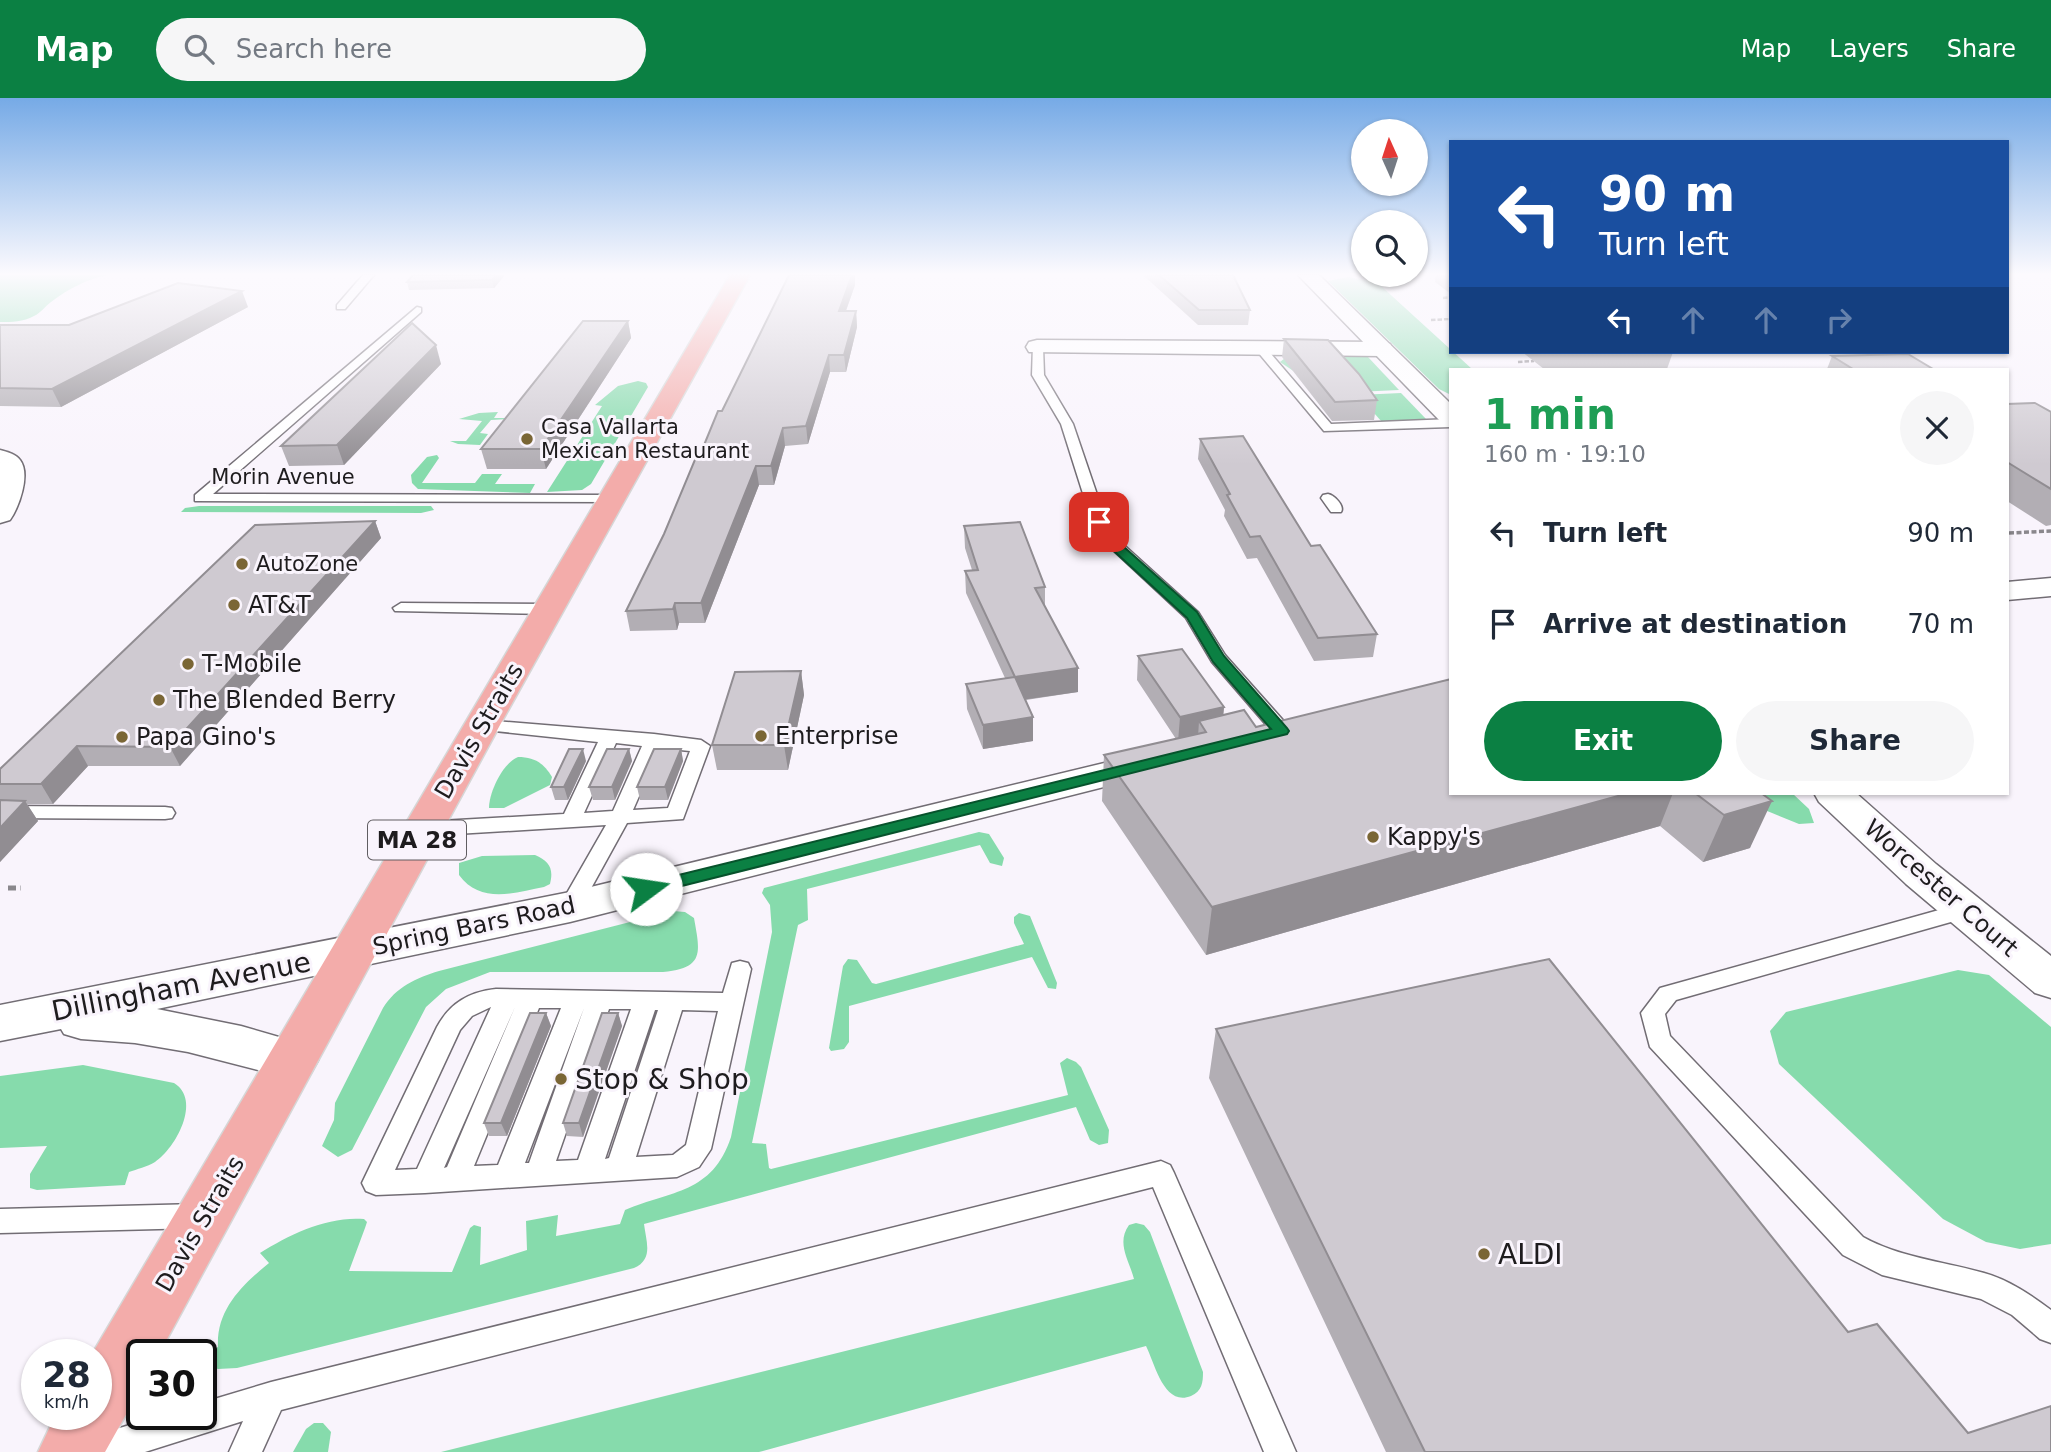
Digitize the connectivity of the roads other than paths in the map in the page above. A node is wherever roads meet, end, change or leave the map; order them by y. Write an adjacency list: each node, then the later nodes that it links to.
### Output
1 (384, 338): 10 (lane, Morin Avenue)
2 (704, 338): 10 (main road, Davis Straits / MA 28)
3 (1371, 338): 6 (street)
4 (1037, 347): 5 (street); 18 (lane)
5 (1261, 349): 6 (street); 8 (lane)
6 (1382, 349): 7 (street)
7 (1449, 418)
8 (1449, 420)
9 (0, 458): 11 (street)
10 (611, 499): 15 (main road, Davis Straits / MA 28)
11 (0, 514)
12 (2051, 587): 13 (street)
13 (2009, 591)
14 (401, 608): 15 (lane)
15 (549, 609): 17 (main road, Davis Straits / MA 28)
16 (1321, 721): 18 (street)
17 (482, 725): 19 (lane); 28 (main road, Davis Straits / MA 28)
18 (1282, 731): 21 (street)
19 (610, 736): 20 (lane); 27 (lane)
20 (654, 740): 26 (lane); 26 (lane)
21 (1243, 741)
22 (1191, 754): 29 (street, Spring Bars Road)
23 (1835, 795): 30 (street, Worcester Court)
24 (0, 812): 25 (lane)
25 (165, 813)
26 (620, 817): 27 (lane); 29 (lane)
27 (570, 820): 28 (lane)
28 (423, 829): 31 (main road, Davis Straits / MA 28)
29 (570, 906): 31 (street, Spring Bars Road)
30 (1964, 911): 33 (street, Worcester Court); 50 (lane)
31 (353, 951): 40 (street, Dillingham Avenue); 41 (main road, Davis Straits / MA 28)
32 (740, 970): 39 (lane)
33 (2051, 981)
34 (519, 998): 35 (lane); 46 (lane); 47 (lane); 47 (lane)
35 (576, 999): 36 (lane); 45 (lane)
36 (601, 999): 37 (lane); 44 (lane)
37 (646, 1000): 38 (lane); 43 (lane)
38 (673, 1000): 39 (lane); 42 (lane)
39 (732, 1002): 42 (lane)
40 (4, 1022): 41 (street, Dillingham Avenue)
41 (293, 1060): 48 (main road, Davis Straits / MA 28)
42 (619, 1169): 43 (lane)
43 (588, 1171): 44 (lane)
44 (538, 1175): 45 (lane)
45 (507, 1176): 46 (lane)
46 (456, 1178): 47 (lane)
47 (425, 1181)
48 (205, 1216): 49 (lane); 51 (main road, Davis Straits / MA 28)
49 (0, 1221)
50 (2051, 1329)
51 (112, 1379)
52 (271, 1397): 55 (lane); 56 (lane); 57 (lane)
53 (83, 1430): 54 (main road)
54 (70, 1452)
55 (94, 1452)
56 (245, 1452)
57 (1280, 1452)

